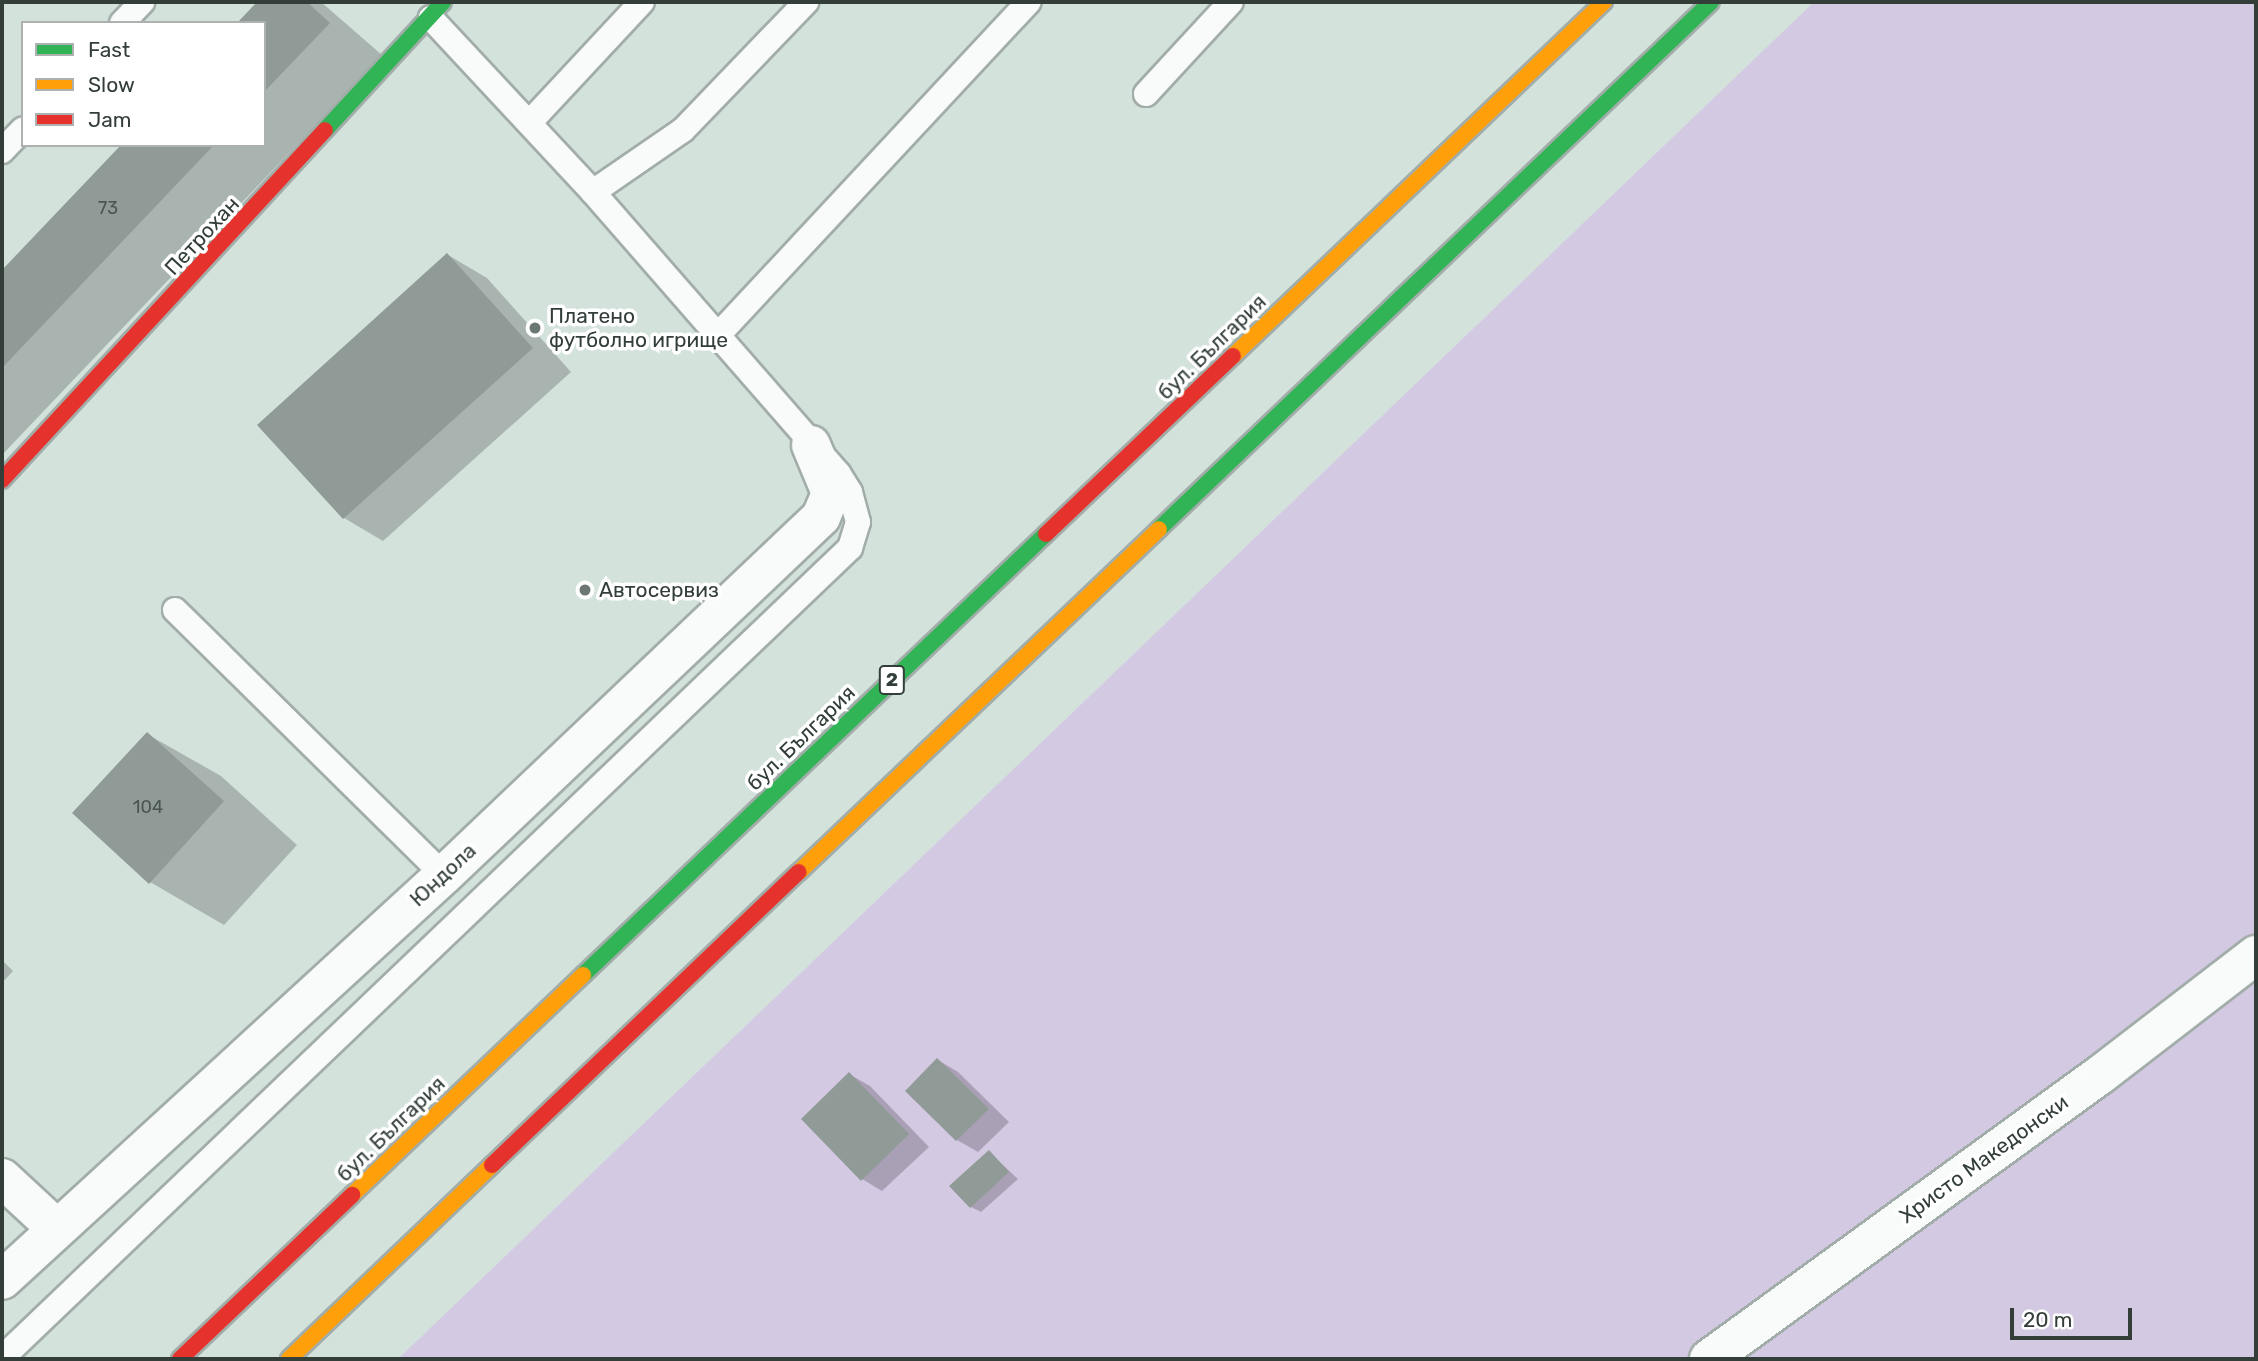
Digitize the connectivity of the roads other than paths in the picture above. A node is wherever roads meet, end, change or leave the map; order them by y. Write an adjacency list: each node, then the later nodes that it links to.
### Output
1 (142, 2): 9 (lane)
2 (642, 2): 11 (lane)
3 (807, 2): 14 (lane)
4 (1029, 2): 15 (lane)
5 (1231, 2): 10 (lane)
6 (1604, 2): 25 (main road, бул. България / 2)
7 (1711, 2): 26 (main road)
8 (429, 7): 11 (lane); 17 (main road, Петрохан)
9 (124, 21)
10 (1146, 94)
11 (530, 122): 14 (lane)
12 (21, 131): 13 (lane)
13 (2, 151)
14 (593, 192): 15 (lane)
15 (719, 334): 16 (lane)
16 (811, 445): 19 (street, Юндола); 24 (lane)
17 (2, 480)
18 (174, 610): 19 (lane)
19 (444, 874): 22 (street, Юндола)
20 (2256, 955): 27 (street, Христо Македонски)
21 (2, 1178): 22 (street)
22 (57, 1229): 23 (street, Юндола)
23 (2, 1280)
24 (2, 1358)
25 (180, 1359)
26 (289, 1359)
27 (1709, 1359)

